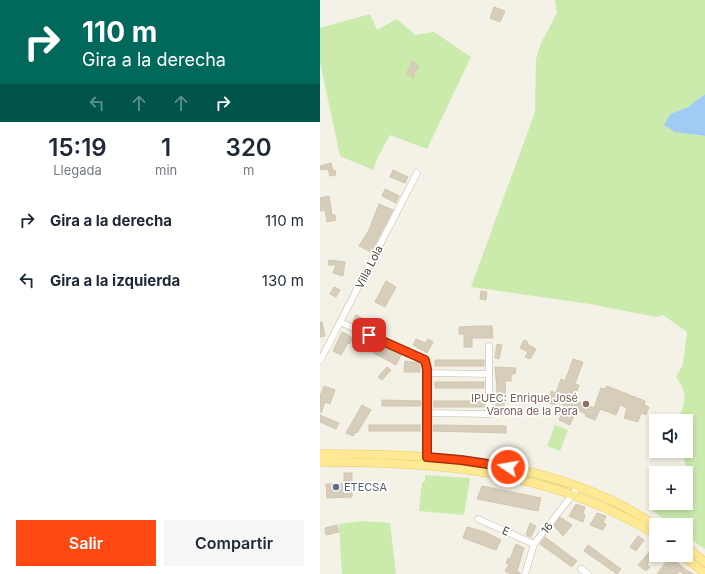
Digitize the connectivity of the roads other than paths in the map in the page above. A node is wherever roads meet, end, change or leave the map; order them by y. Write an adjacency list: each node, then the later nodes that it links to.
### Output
1 (418, 173): 2 (street, Villa Lola)
2 (340, 322): 4 (street, Villa Lola); 5 (street)
3 (489, 346): 6 (street)
4 (320, 361)
5 (427, 373): 6 (street); 7 (street)
6 (489, 374): 7 (street)
7 (427, 413): 9 (street)
8 (320, 454): 10 (main road)
9 (427, 457): 11 (main road); 13 (main road)
10 (334, 458): 11 (main road); 12 (main road)
11 (360, 458): 14 (main road)
12 (320, 462)
13 (578, 486): 14 (street, 16); 16 (main road)
14 (573, 494): 17 (main road); 18 (street, 16)
15 (478, 519): 18 (street, E)
16 (649, 522)
17 (649, 531)
18 (534, 544): 24 (street, 16)
19 (693, 553): 21 (main road)
20 (691, 562): 23 (main road)
21 (705, 562)
22 (581, 569): 25 (street)
23 (705, 573)
24 (525, 574)
25 (588, 574)

